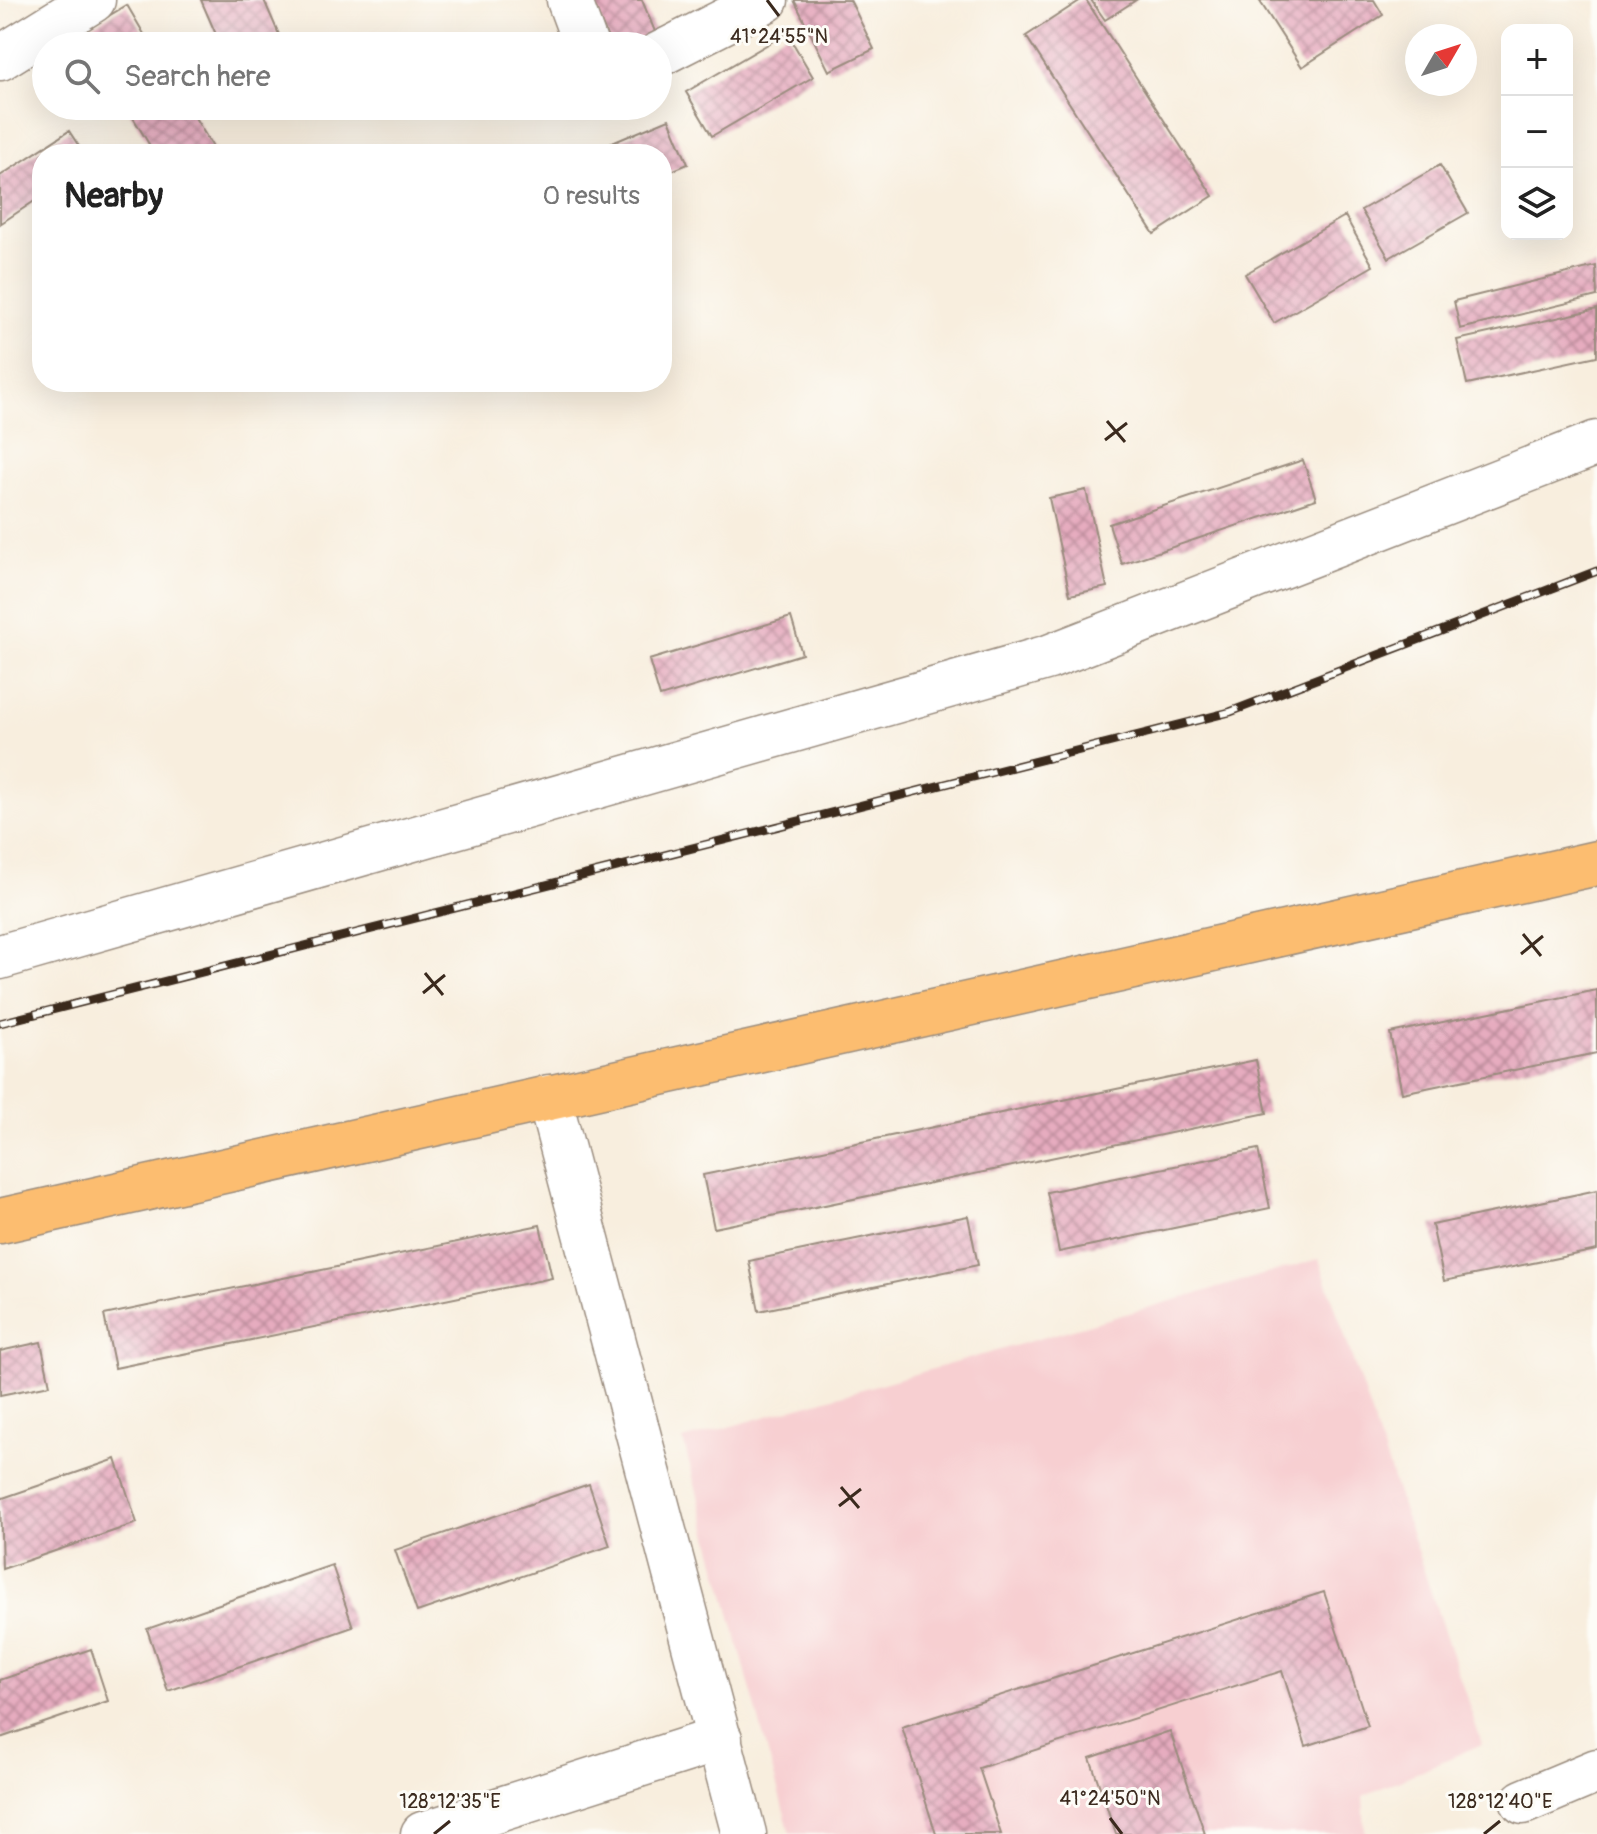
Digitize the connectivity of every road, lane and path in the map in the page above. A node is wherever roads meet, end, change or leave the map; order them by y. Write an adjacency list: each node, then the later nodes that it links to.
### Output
1 (93, 0): 4 (street)
2 (569, 0): 5 (street)
3 (766, 0): 7 (street)
4 (42, 32)
5 (581, 32)
6 (32, 38): 8 (street)
7 (672, 48)
8 (0, 58)
9 (1597, 443): 11 (street)
10 (1597, 863): 12 (main road)
11 (0, 957)
12 (549, 1097): 13 (main road); 14 (street)
13 (0, 1221)
14 (720, 1739): 17 (street); 18 (street)
15 (1597, 1771): 16 (street)
16 (1523, 1802)
17 (423, 1834)
18 (744, 1834)

